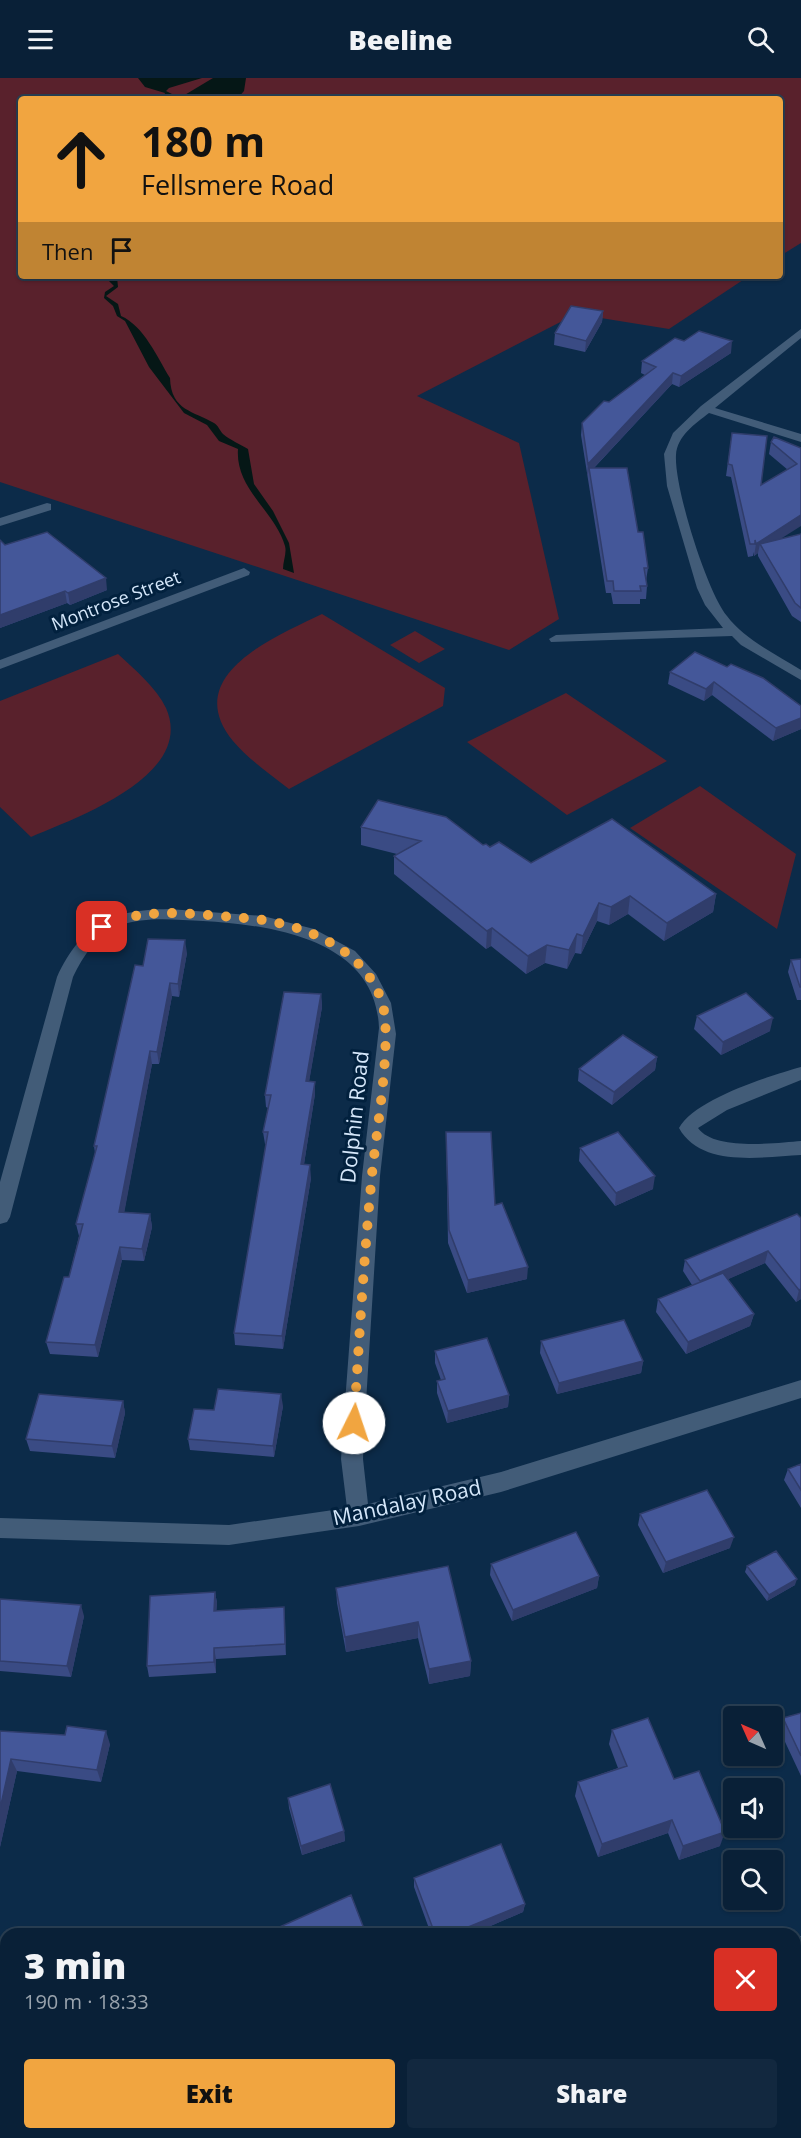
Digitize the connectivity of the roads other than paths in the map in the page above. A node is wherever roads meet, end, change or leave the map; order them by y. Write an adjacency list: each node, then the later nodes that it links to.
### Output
1 (801, 332): 2 (street)
2 (705, 408): 3 (street); 7 (street)
3 (801, 438)
4 (47, 507): 5 (street)
5 (0, 522)
6 (244, 572): 9 (street, Montrose Street)
7 (734, 632): 8 (street); 10 (street)
8 (556, 639)
9 (0, 665)
10 (801, 676)
11 (801, 1073): 12 (street)
12 (801, 1148)
13 (0, 1217): 15 (street, Dolphin Road)
14 (801, 1389): 15 (street, Mandalay Road)
15 (358, 1516): 16 (street, Mandalay Road)
16 (0, 1528)

